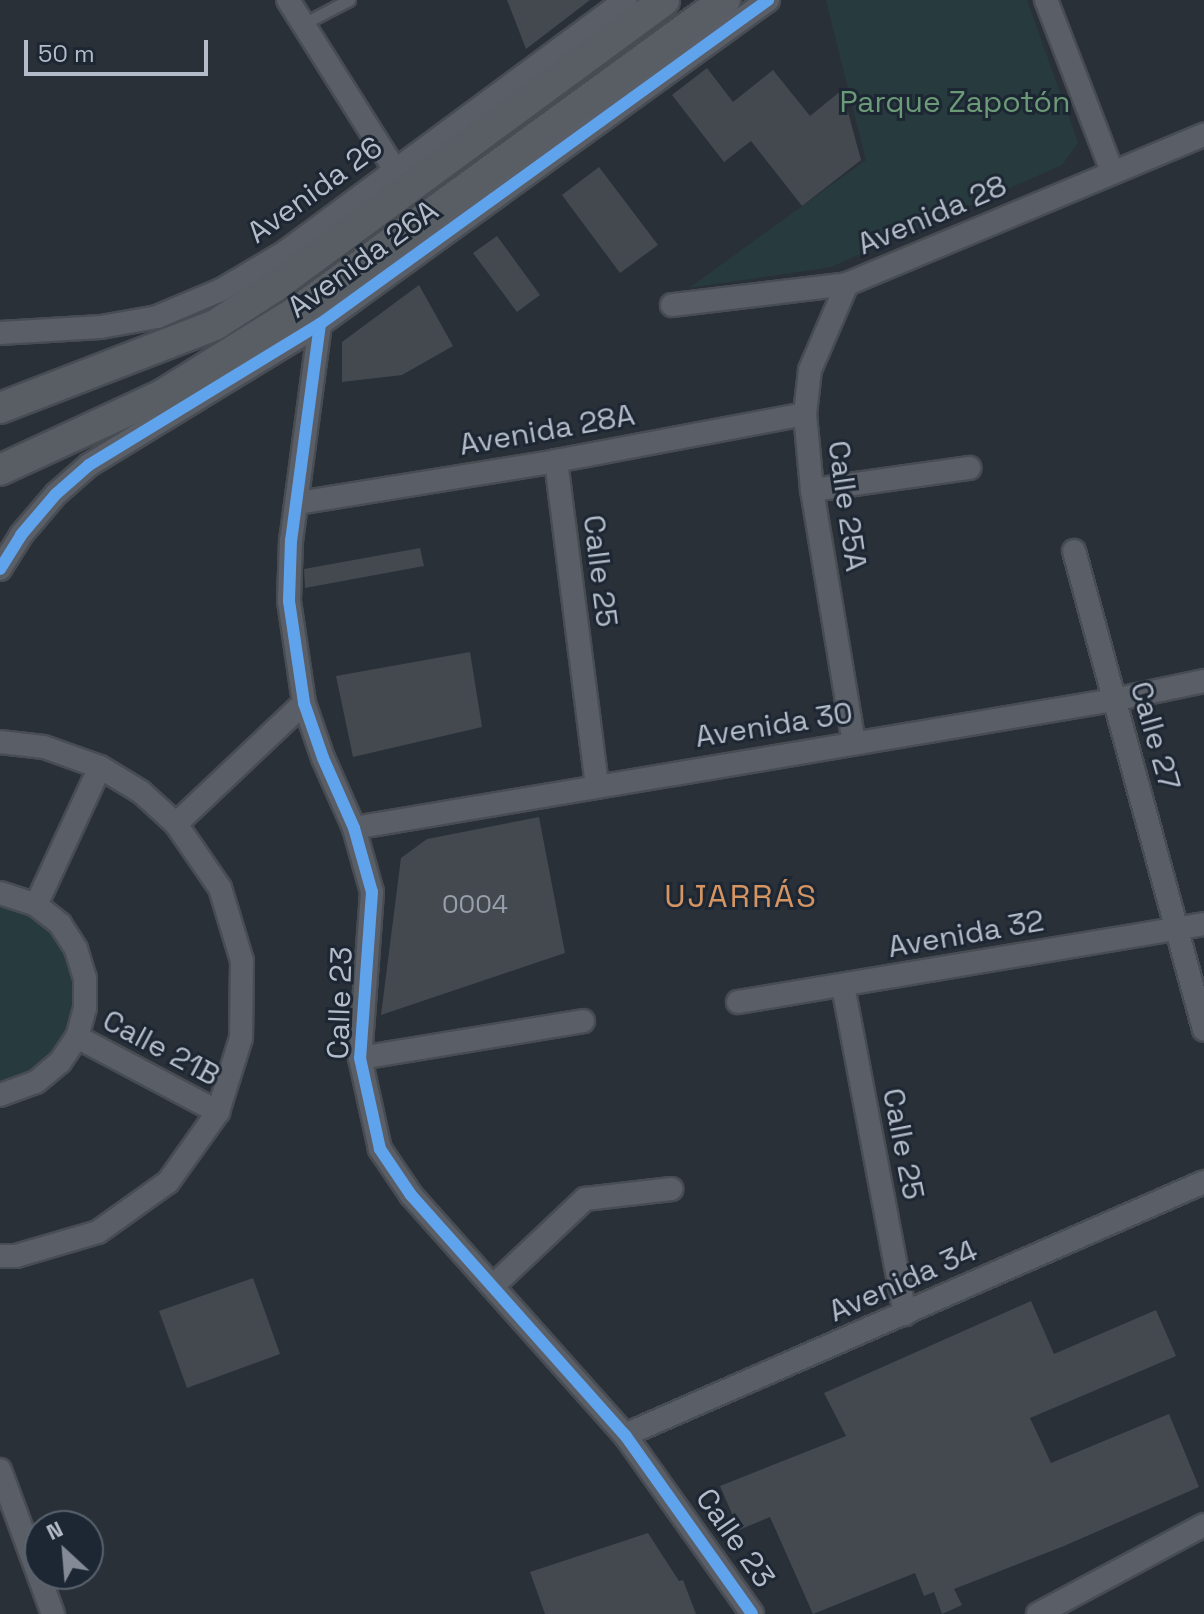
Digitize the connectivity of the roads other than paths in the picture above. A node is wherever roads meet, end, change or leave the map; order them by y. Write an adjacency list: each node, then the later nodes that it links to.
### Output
1 (288, 0): 8 (street)
2 (349, 0): 8 (lane)
3 (626, 0): 10 (street, Avenida 26)
4 (664, 0): 16 (main road)
5 (725, 0): 20 (main road)
6 (768, 0): 14 (street, Avenida 26A)
7 (1046, 0): 11 (street)
8 (303, 24): 10 (street)
9 (1204, 135): 11 (street, Avenida 28)
10 (395, 170): 15 (street, Avenida 26)
11 (1112, 171): 12 (street, Avenida 28)
12 (847, 284): 13 (street, Avenida 28); 17 (street, Calle 25A)
13 (672, 305)
14 (320, 324): 22 (street, Calle 23); 24 (street, Avenida 26A)
15 (0, 333)
16 (0, 408)
17 (805, 414): 18 (street, Avenida 28A); 21 (street, Calle 25A)
18 (556, 461): 22 (street, Avenida 28A); 31 (street, Calle 25)
19 (969, 468): 21 (street)
20 (0, 470)
21 (812, 490): 29 (street, Calle 25A)
22 (298, 503): 27 (street, Calle 23)
23 (1074, 551): 26 (street, Calle 27)
24 (0, 569)
25 (1204, 681): 26 (street, Avenida 30)
26 (1113, 700): 29 (street, Avenida 30); 37 (street, Calle 27)
27 (304, 703): 32 (street); 33 (street, Calle 23)
28 (0, 742): 30 (street)
29 (854, 743): 31 (street, Avenida 30)
30 (100, 767): 32 (street); 35 (street)
31 (597, 784): 33 (street, Avenida 30)
32 (176, 824): 45 (street)
33 (354, 828): 43 (street, Calle 23)
34 (0, 893): 35 (street)
35 (36, 905): 42 (street)
36 (1204, 924): 37 (street, Avenida 32)
37 (1178, 929): 38 (street, Avenida 32); 41 (street, Calle 27)
38 (843, 986): 39 (street, Avenida 32); 50 (street, Calle 25)
39 (738, 1002)
40 (583, 1021): 43 (street)
41 (1204, 1030)
42 (77, 1037): 44 (street); 45 (street, Calle 21B)
43 (360, 1058): 49 (street, Calle 23)
44 (0, 1095)
45 (218, 1112): 48 (street)
46 (1204, 1182): 50 (street, Avenida 34)
47 (671, 1189): 49 (street)
48 (0, 1256)
49 (493, 1286): 51 (street, Calle 23)
50 (905, 1314): 51 (street, Avenida 34)
51 (625, 1435): 55 (street, Calle 23)
52 (0, 1471): 54 (street)
53 (1204, 1525): 56 (street)
54 (53, 1614)
55 (752, 1614)
56 (1038, 1614)

